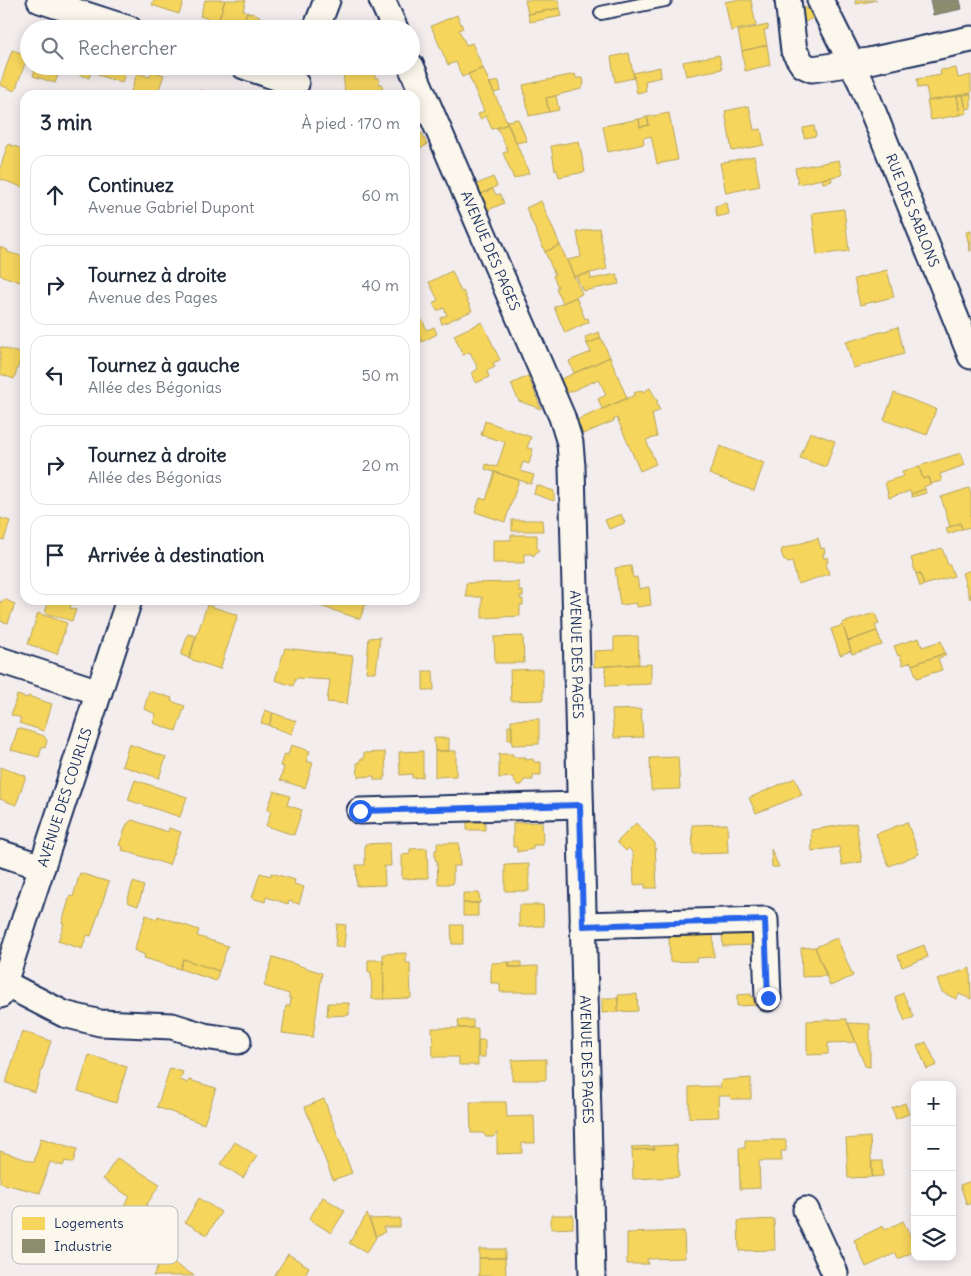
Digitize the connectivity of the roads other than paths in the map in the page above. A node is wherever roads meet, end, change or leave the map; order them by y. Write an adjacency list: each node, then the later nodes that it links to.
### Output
1 (40, 0): 8 (street)
2 (327, 0): 9 (street)
3 (382, 0): 10 (street)
4 (665, 0): 7 (lane)
5 (788, 0): 12 (street)
6 (820, 0): 12 (street, RUE DES SABLONS)
7 (601, 12)
8 (101, 20)
9 (319, 20)
10 (391, 20)
11 (971, 39): 12 (street)
12 (853, 64): 16 (street, RUE DES SABLONS)
13 (274, 75): 15 (street)
14 (415, 75): 20 (street, AVENUE DES PAGES)
15 (297, 82)
16 (971, 356)
17 (127, 605): 19 (street, AVENUE DES COURLIS)
18 (0, 660): 19 (street)
19 (99, 692): 23 (street, AVENUE DES COURLIS)
20 (580, 805): 21 (street); 24 (street, AVENUE DES PAGES)
21 (360, 811)
22 (0, 853): 23 (street)
23 (42, 866): 25 (street, AVENUE DES COURLIS)
24 (583, 926): 26 (street); 29 (street, AVENUE DES PAGES)
25 (2, 989): 27 (street)
26 (768, 998)
27 (238, 1041)
28 (806, 1210): 30 (street)
29 (592, 1276)
30 (835, 1276)

